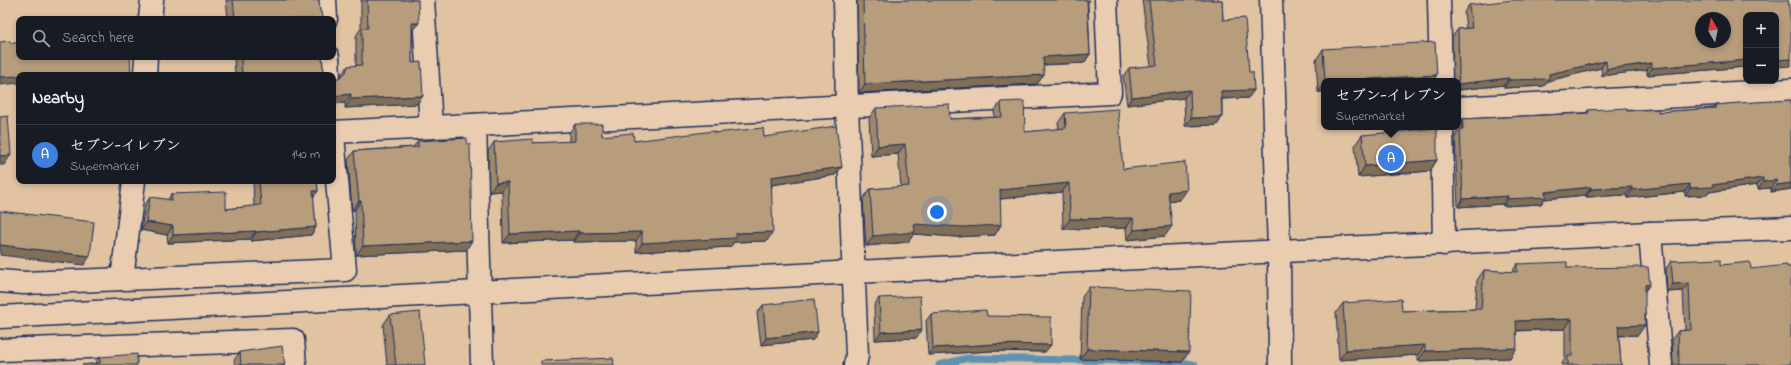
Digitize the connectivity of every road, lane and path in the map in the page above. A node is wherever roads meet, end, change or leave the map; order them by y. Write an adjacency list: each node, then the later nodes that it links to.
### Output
1 (152, 0): 8 (street)
2 (325, 0): 9 (street)
3 (423, 0): 19 (street)
4 (845, 0): 16 (street)
5 (1106, 0): 16 (street)
6 (1271, 0): 27 (street)
7 (1440, 0): 14 (street)
8 (150, 16)
9 (326, 16)
10 (146, 60): 12 (street)
11 (328, 60): 13 (street)
12 (145, 72)
13 (329, 72)
14 (1441, 78)
15 (1791, 90): 17 (street)
16 (846, 106): 18 (street); 28 (street)
17 (1461, 108)
18 (475, 125): 19 (street); 31 (street)
19 (431, 126): 21 (street)
20 (1442, 130): 26 (street)
21 (336, 132)
22 (336, 173): 29 (street)
23 (134, 184): 29 (street)
24 (1791, 228): 25 (street)
25 (1650, 233): 26 (street); 38 (street)
26 (1444, 244): 27 (street)
27 (1279, 252): 28 (street); 37 (street)
28 (855, 272): 31 (street); 36 (street)
29 (122, 279): 30 (street)
30 (0, 281)
31 (480, 292): 32 (street); 35 (street)
32 (0, 317)
33 (2, 355): 34 (street)
34 (295, 365)
35 (482, 365)
36 (855, 365)
37 (1280, 365)
38 (1661, 365)

